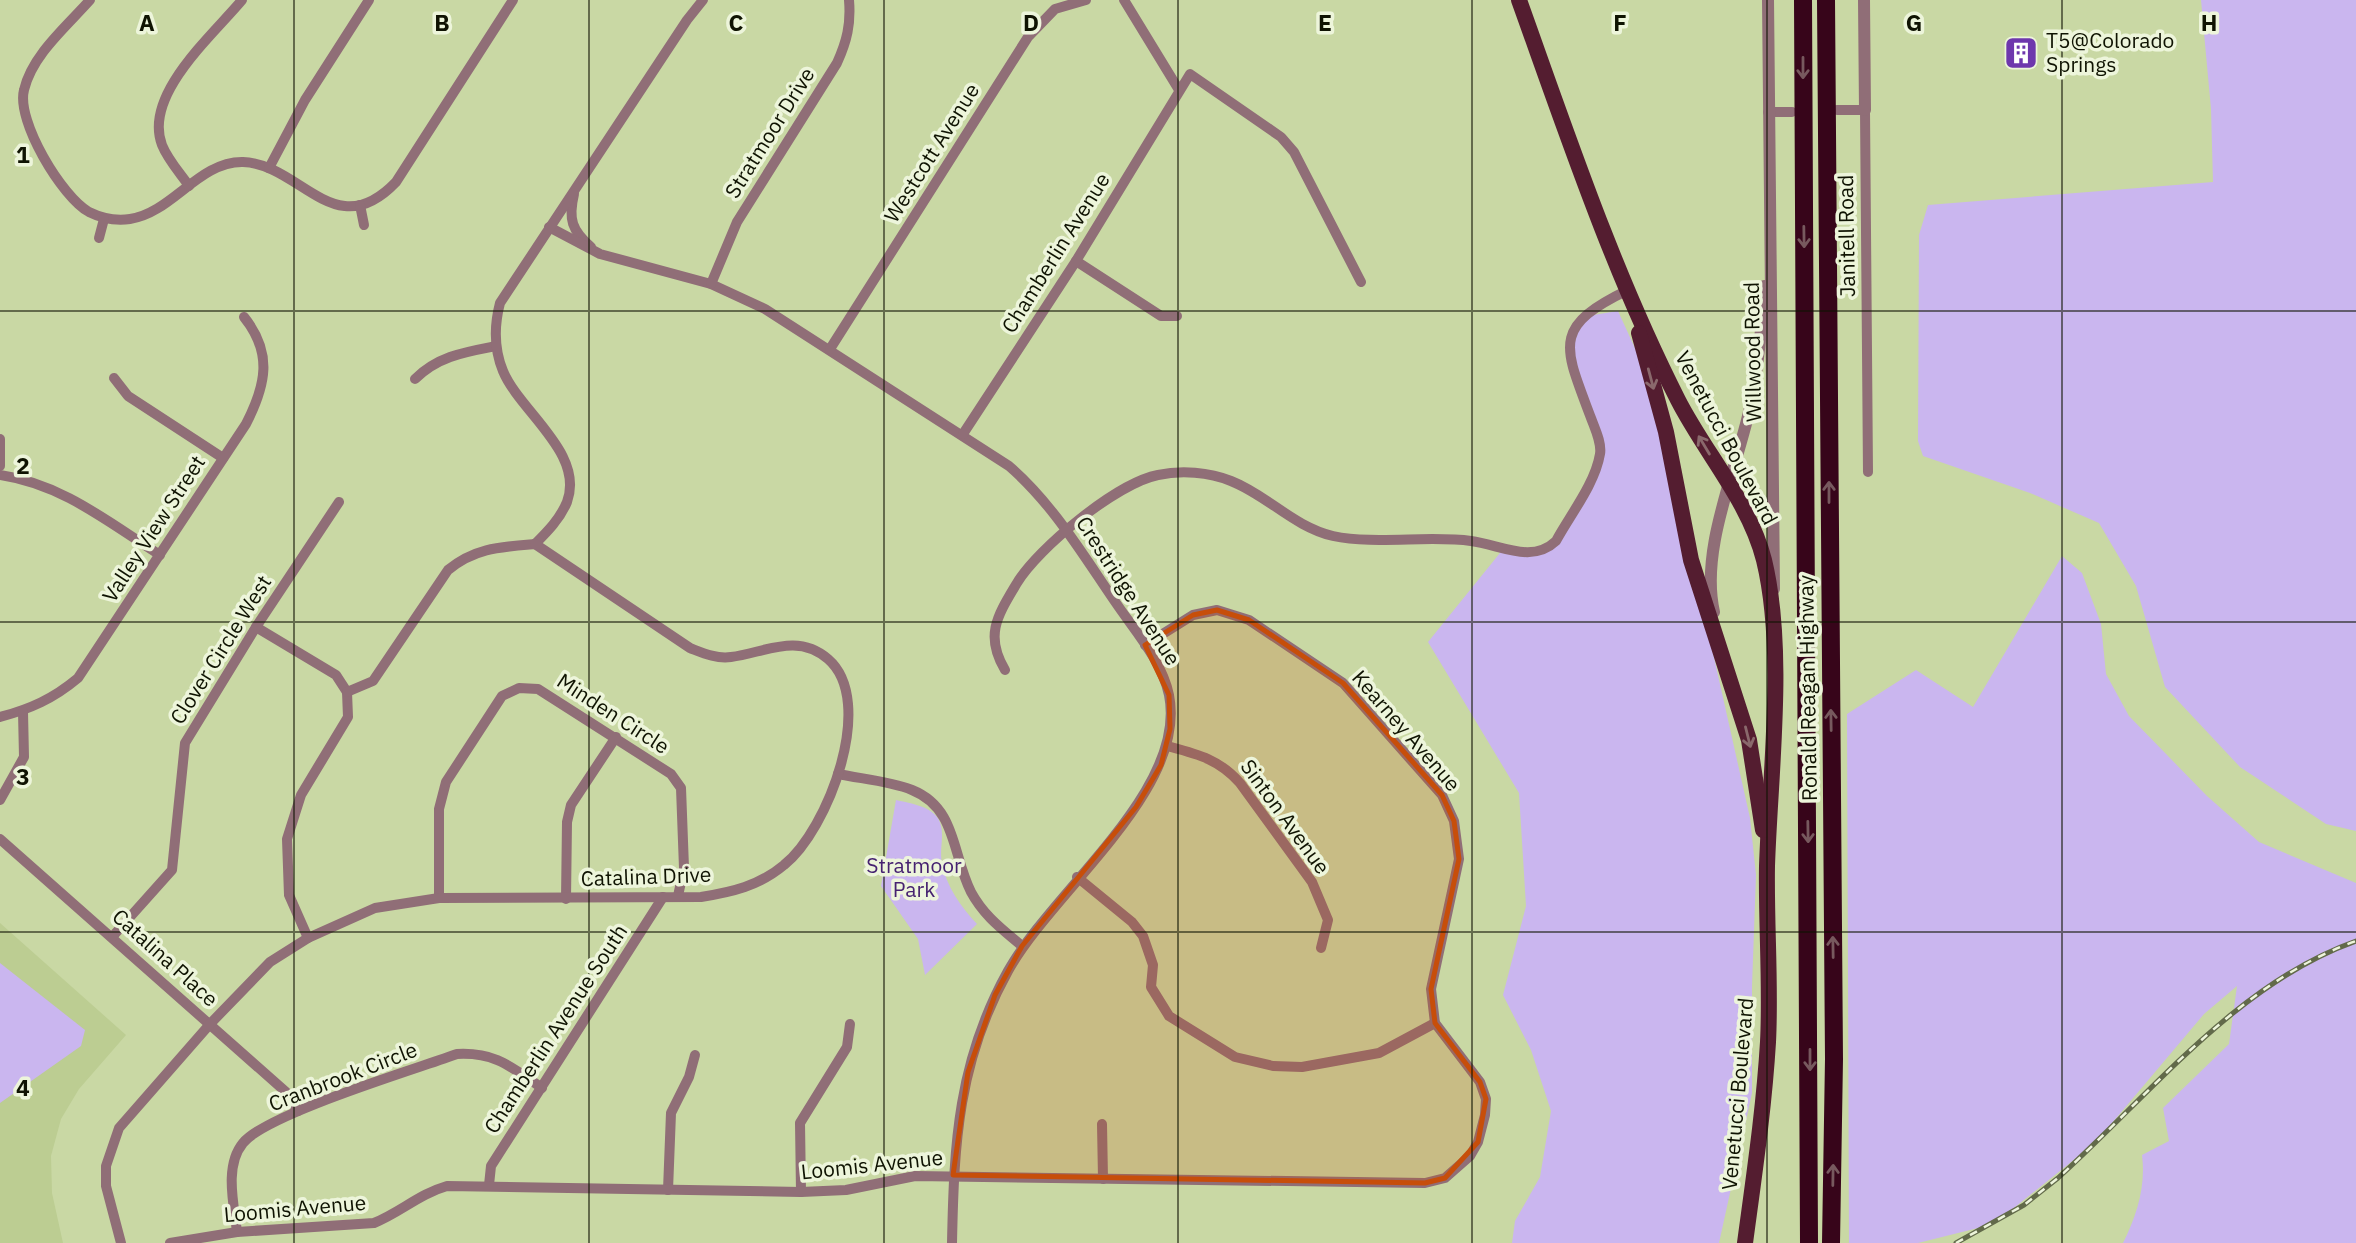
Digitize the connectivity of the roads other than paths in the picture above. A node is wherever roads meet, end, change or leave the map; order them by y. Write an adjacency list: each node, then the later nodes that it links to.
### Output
1 (90, 0): 23 (street)
2 (242, 0): 21 (street)
3 (369, 0): 19 (street)
4 (513, 0): 22 (street)
5 (703, 0): 20 (street, Crestridge Avenue)
6 (849, 0): 31 (street, Stratmoor Drive)
7 (1086, 0): 36 (street, Westcott Avenue)
8 (1124, 0): 14 (street)
9 (1519, 0): 32 (main road, Venetucci Boulevard)
10 (1768, 0): 18 (street, Willwood Road)
11 (1803, 0): 89 (highway, Ronald Reagan Highway, one-way to 89)
12 (1826, 0): 90 (highway, Ronald Reagan Highway, one-way to 12)
13 (1864, 0): 16 (street, Janitell Road)
14 (1179, 90): 29 (street, Chamberlin Avenue); 30 (street, Chamberlin Avenue)
15 (1838, 110): 16 (street)
16 (1865, 110): 43 (street, Janitell Road)
17 (1792, 111): 18 (street)
18 (1768, 112): 26 (street, Willwood Road)
19 (269, 168): 21 (street); 22 (street)
20 (577, 184): 25 (street, Crestridge Avenue); 28 (street, Crestridge Avenue)
21 (189, 186): 23 (street)
22 (360, 205): 24 (street)
23 (104, 219): 27 (street)
24 (364, 225)
25 (549, 227): 28 (street, Crestridge Avenue); 35 (street)
26 (1769, 227): 51 (street, Willwood Road); 53 (street, Willwood Road)
27 (99, 238)
28 (600, 254): 31 (street, Crestridge Avenue)
29 (1076, 261): 33 (street); 39 (street, Chamberlin Avenue)
30 (1361, 282)
31 (711, 284): 36 (street, Crestridge Avenue)
32 (1628, 289): 46 (street); 51 (main road, Venetucci Boulevard, one-way to 32); 53 (main road, Venetucci Boulevard, one-way to 53)
33 (1177, 316)
34 (244, 317): 41 (street, Valley View Street)
35 (496, 346): 38 (street); 47 (street)
36 (830, 349): 39 (street, Crestridge Avenue)
37 (114, 378): 41 (street)
38 (415, 379)
39 (963, 434): 46 (street, Crestridge Avenue)
40 (0, 439): 42 (street)
41 (223, 458): 48 (street, Valley View Street)
42 (0, 466)
43 (1868, 472)
44 (0, 475): 48 (street)
45 (339, 502): 49 (street, Clover Circle West)
46 (1066, 530): 50 (street, Crestridge Avenue); 52 (street)
47 (535, 544): 54 (street); 59 (street, Catalina Drive)
48 (160, 555): 55 (street, Valley View Street)
49 (256, 627): 54 (street); 68 (street, Clover Circle West)
50 (1145, 645): 58 (street, Crestridge Avenue); 72 (street, Kearney Avenue)
51 (1773, 645): 62 (main road, Venetucci Boulevard)
52 (1005, 670)
53 (1728, 672): 62 (main road, Venetucci Boulevard, one-way to 62)
54 (346, 692): 69 (street)
55 (23, 712): 56 (street, Valley View Street); 60 (street)
56 (0, 717)
57 (615, 737): 64 (street, Minden Circle); 66 (street, Minden Circle); 67 (street)
58 (1167, 746): 63 (street, Crestridge Avenue); 71 (street, Sinton Avenue)
59 (838, 774): 64 (street, Catalina Drive); 70 (street)
60 (0, 800)
61 (0, 839): 68 (street, Catalina Place)
62 (1768, 864): 88 (main road, Venetucci Boulevard)
63 (1077, 877): 70 (street, Crestridge Avenue); 72 (street)
64 (678, 896): 65 (street, Catalina Drive)
65 (663, 897): 67 (street, Catalina Drive); 76 (street, Chamberlin Avenue South)
66 (439, 898): 67 (street, Catalina Drive); 69 (street, Catalina Drive)
67 (566, 900)
68 (113, 936): 73 (street, Catalina Place)
69 (309, 938): 73 (street, Catalina Drive)
70 (1022, 946): 79 (street, Crestridge Avenue)
71 (1321, 948)
72 (1435, 1023): 80 (street, Loomis Avenue)
73 (210, 1024): 77 (street, Catalina Place); 85 (street, Catalina Drive)
74 (850, 1024): 83 (street)
75 (695, 1055): 82 (street)
76 (542, 1088): 77 (street, Cranbrook Circle); 81 (street, Chamberlin Avenue South)
77 (299, 1111): 84 (street, Cranbrook Circle)
78 (1102, 1125): 80 (street)
79 (953, 1175): 80 (street, Loomis Avenue); 83 (street, Loomis Avenue); 87 (street, Crestridge Avenue)
80 (1103, 1179)
81 (489, 1185): 82 (street, Loomis Avenue); 84 (street, Loomis Avenue)
82 (668, 1190): 83 (street, Loomis Avenue)
83 (801, 1192)
84 (237, 1232): 86 (street, Loomis Avenue)
85 (121, 1243)
86 (170, 1243)
87 (952, 1243)
88 (1745, 1243)
89 (1809, 1243)
90 (1831, 1243)

